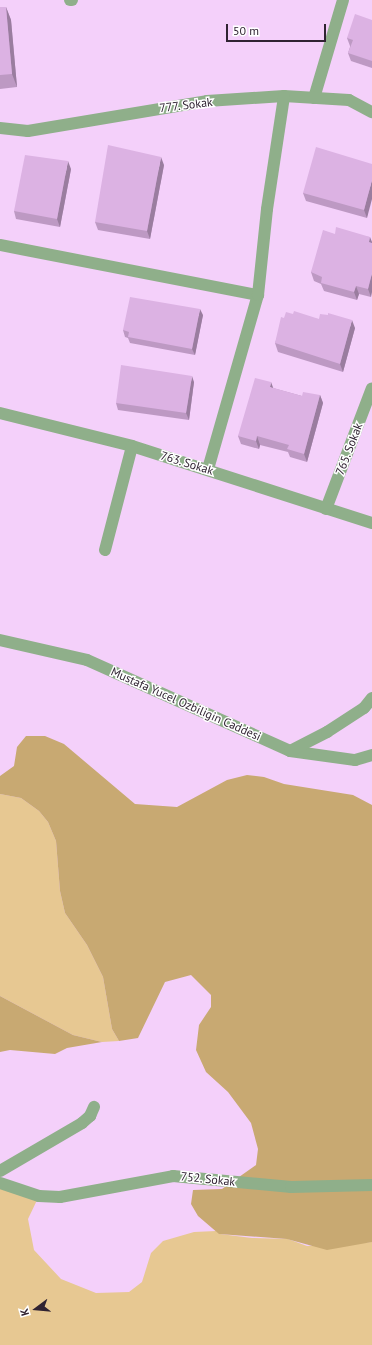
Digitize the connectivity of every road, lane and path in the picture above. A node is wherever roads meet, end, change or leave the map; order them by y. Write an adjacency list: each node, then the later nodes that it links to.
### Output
1 (343, 0): 3 (street)
2 (284, 96): 3 (street, 777. Sokak); 5 (street, 777. Sokak); 7 (street)
3 (314, 98): 4 (street, 777. Sokak)
4 (372, 112)
5 (0, 128)
6 (0, 245): 7 (street)
7 (258, 295): 11 (street)
8 (372, 388): 12 (street, 765. Sokak)
9 (0, 413): 10 (street, 763. Sokak)
10 (132, 446): 11 (street, 763. Sokak); 14 (street)
11 (208, 469): 12 (street, 763. Sokak)
12 (326, 509): 13 (street, 763. Sokak)
13 (372, 523)
14 (104, 550)
15 (0, 640): 17 (street, Mustafa Yucel Ozbiligin Caddesi)
16 (372, 698): 17 (street)
17 (290, 751): 18 (street, Mustafa Yucel Ozbiligin Caddesi)
18 (372, 755)
19 (94, 1107): 20 (street)
20 (0, 1171)
21 (0, 1183): 22 (street, 752. Sokak)
22 (372, 1185)

